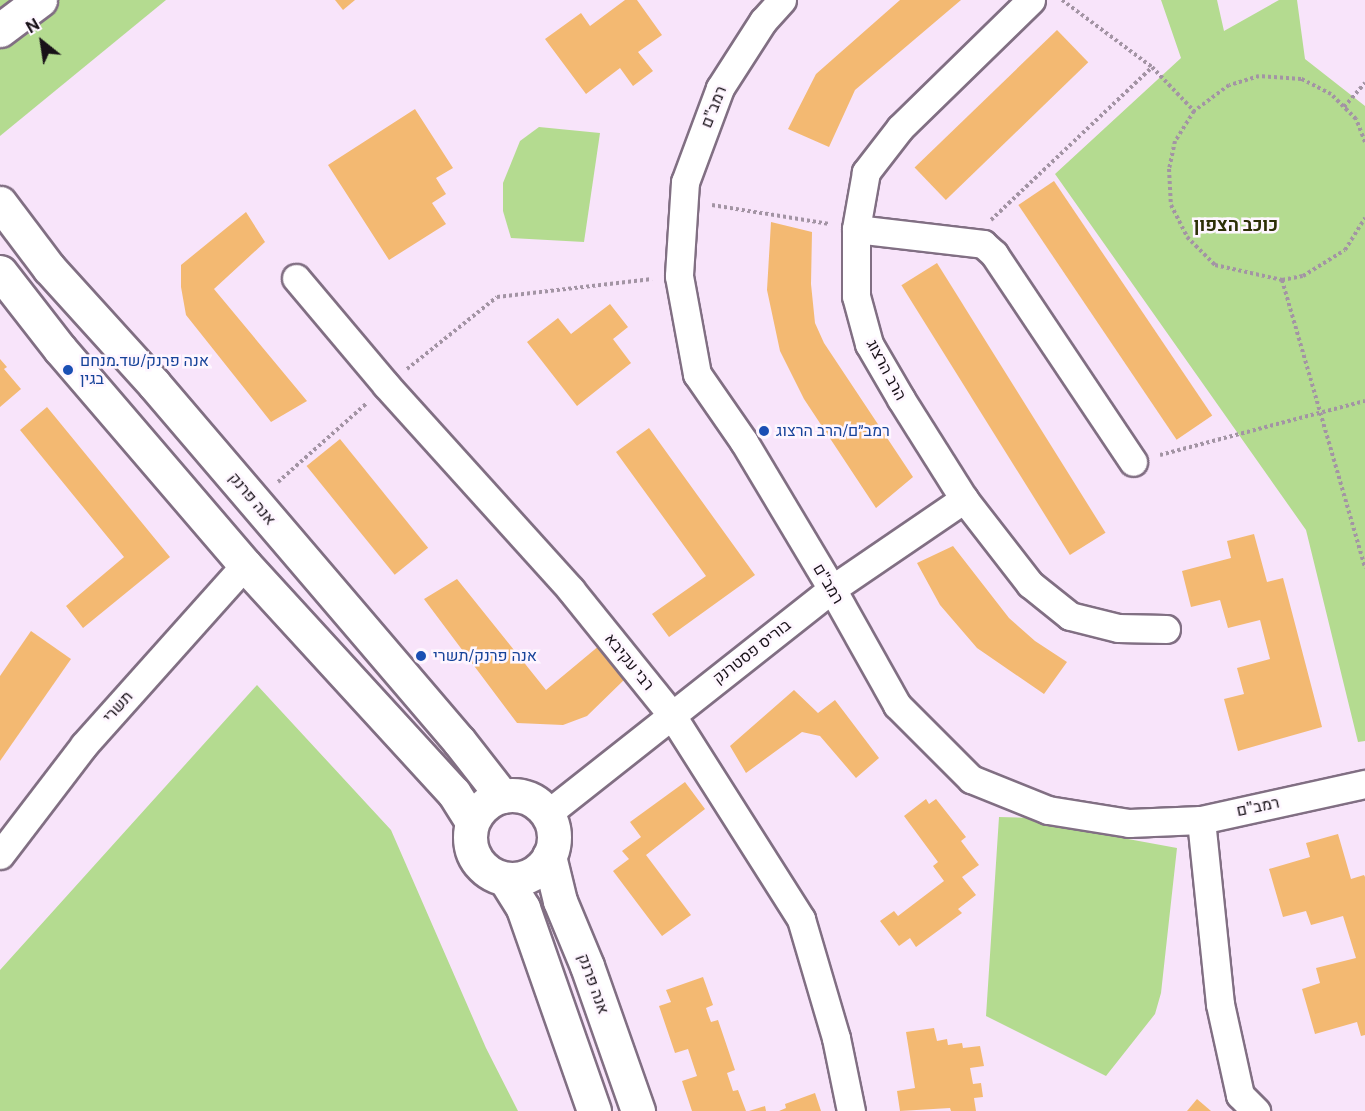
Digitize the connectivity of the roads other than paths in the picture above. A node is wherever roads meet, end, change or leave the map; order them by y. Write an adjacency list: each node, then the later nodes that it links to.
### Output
1 (782, 0): 12 (street, רמב"ם)
2 (1030, 0): 6 (street, הרב הרצוג)
3 (19, 16): 4 (street)
4 (0, 51)
5 (0, 203): 16 (street, אנה פרנק)
6 (856, 229): 9 (street); 10 (street, הרב הרצוג)
7 (0, 272): 11 (street)
8 (296, 278): 14 (street, רבי עקיבא)
9 (1133, 462)
10 (964, 499): 12 (street, בוריס פסטרנק); 13 (street, הרב הרצוג)
11 (245, 565): 19 (street); 20 (street, תשרי)
12 (832, 590): 14 (street, בוריס פסטרנק); 18 (street, רמב"ם)
13 (1166, 629)
14 (671, 714): 17 (street, בוריס פסטרנק); 25 (street, רבי עקיבא)
15 (1365, 784): 18 (street, רמב"ם)
16 (502, 796): 17 (street); 19 (street)
17 (547, 814): 21 (street)
18 (1201, 819): 26 (street)
19 (472, 822): 22 (street)
20 (0, 855)
21 (549, 856): 22 (street); 24 (street, אנה פרנק)
22 (505, 879): 23 (street)
23 (594, 1111)
24 (638, 1111)
25 (851, 1111)
26 (1256, 1111)

